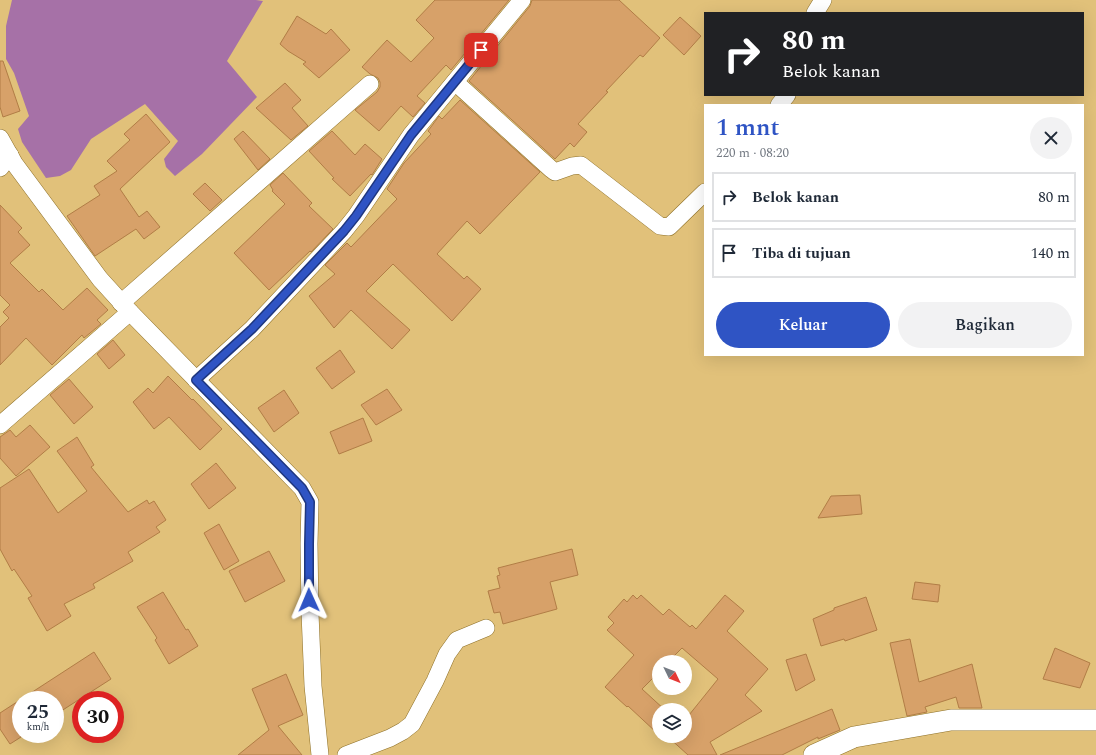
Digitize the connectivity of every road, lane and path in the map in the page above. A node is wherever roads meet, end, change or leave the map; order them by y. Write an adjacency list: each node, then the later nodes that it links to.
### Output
1 (522, 0): 4 (street)
2 (824, 0): 3 (street)
3 (816, 12)
4 (455, 82): 10 (street); 12 (street)
5 (370, 84): 11 (street)
6 (786, 96): 7 (street)
7 (780, 104)
8 (0, 138): 9 (street)
9 (5, 162): 11 (street)
10 (704, 193)
11 (126, 308): 12 (street); 13 (street)
12 (196, 380): 16 (street)
13 (0, 425)
14 (486, 628): 17 (street)
15 (1096, 720): 18 (street)
16 (320, 755)
17 (346, 755)
18 (814, 755)

